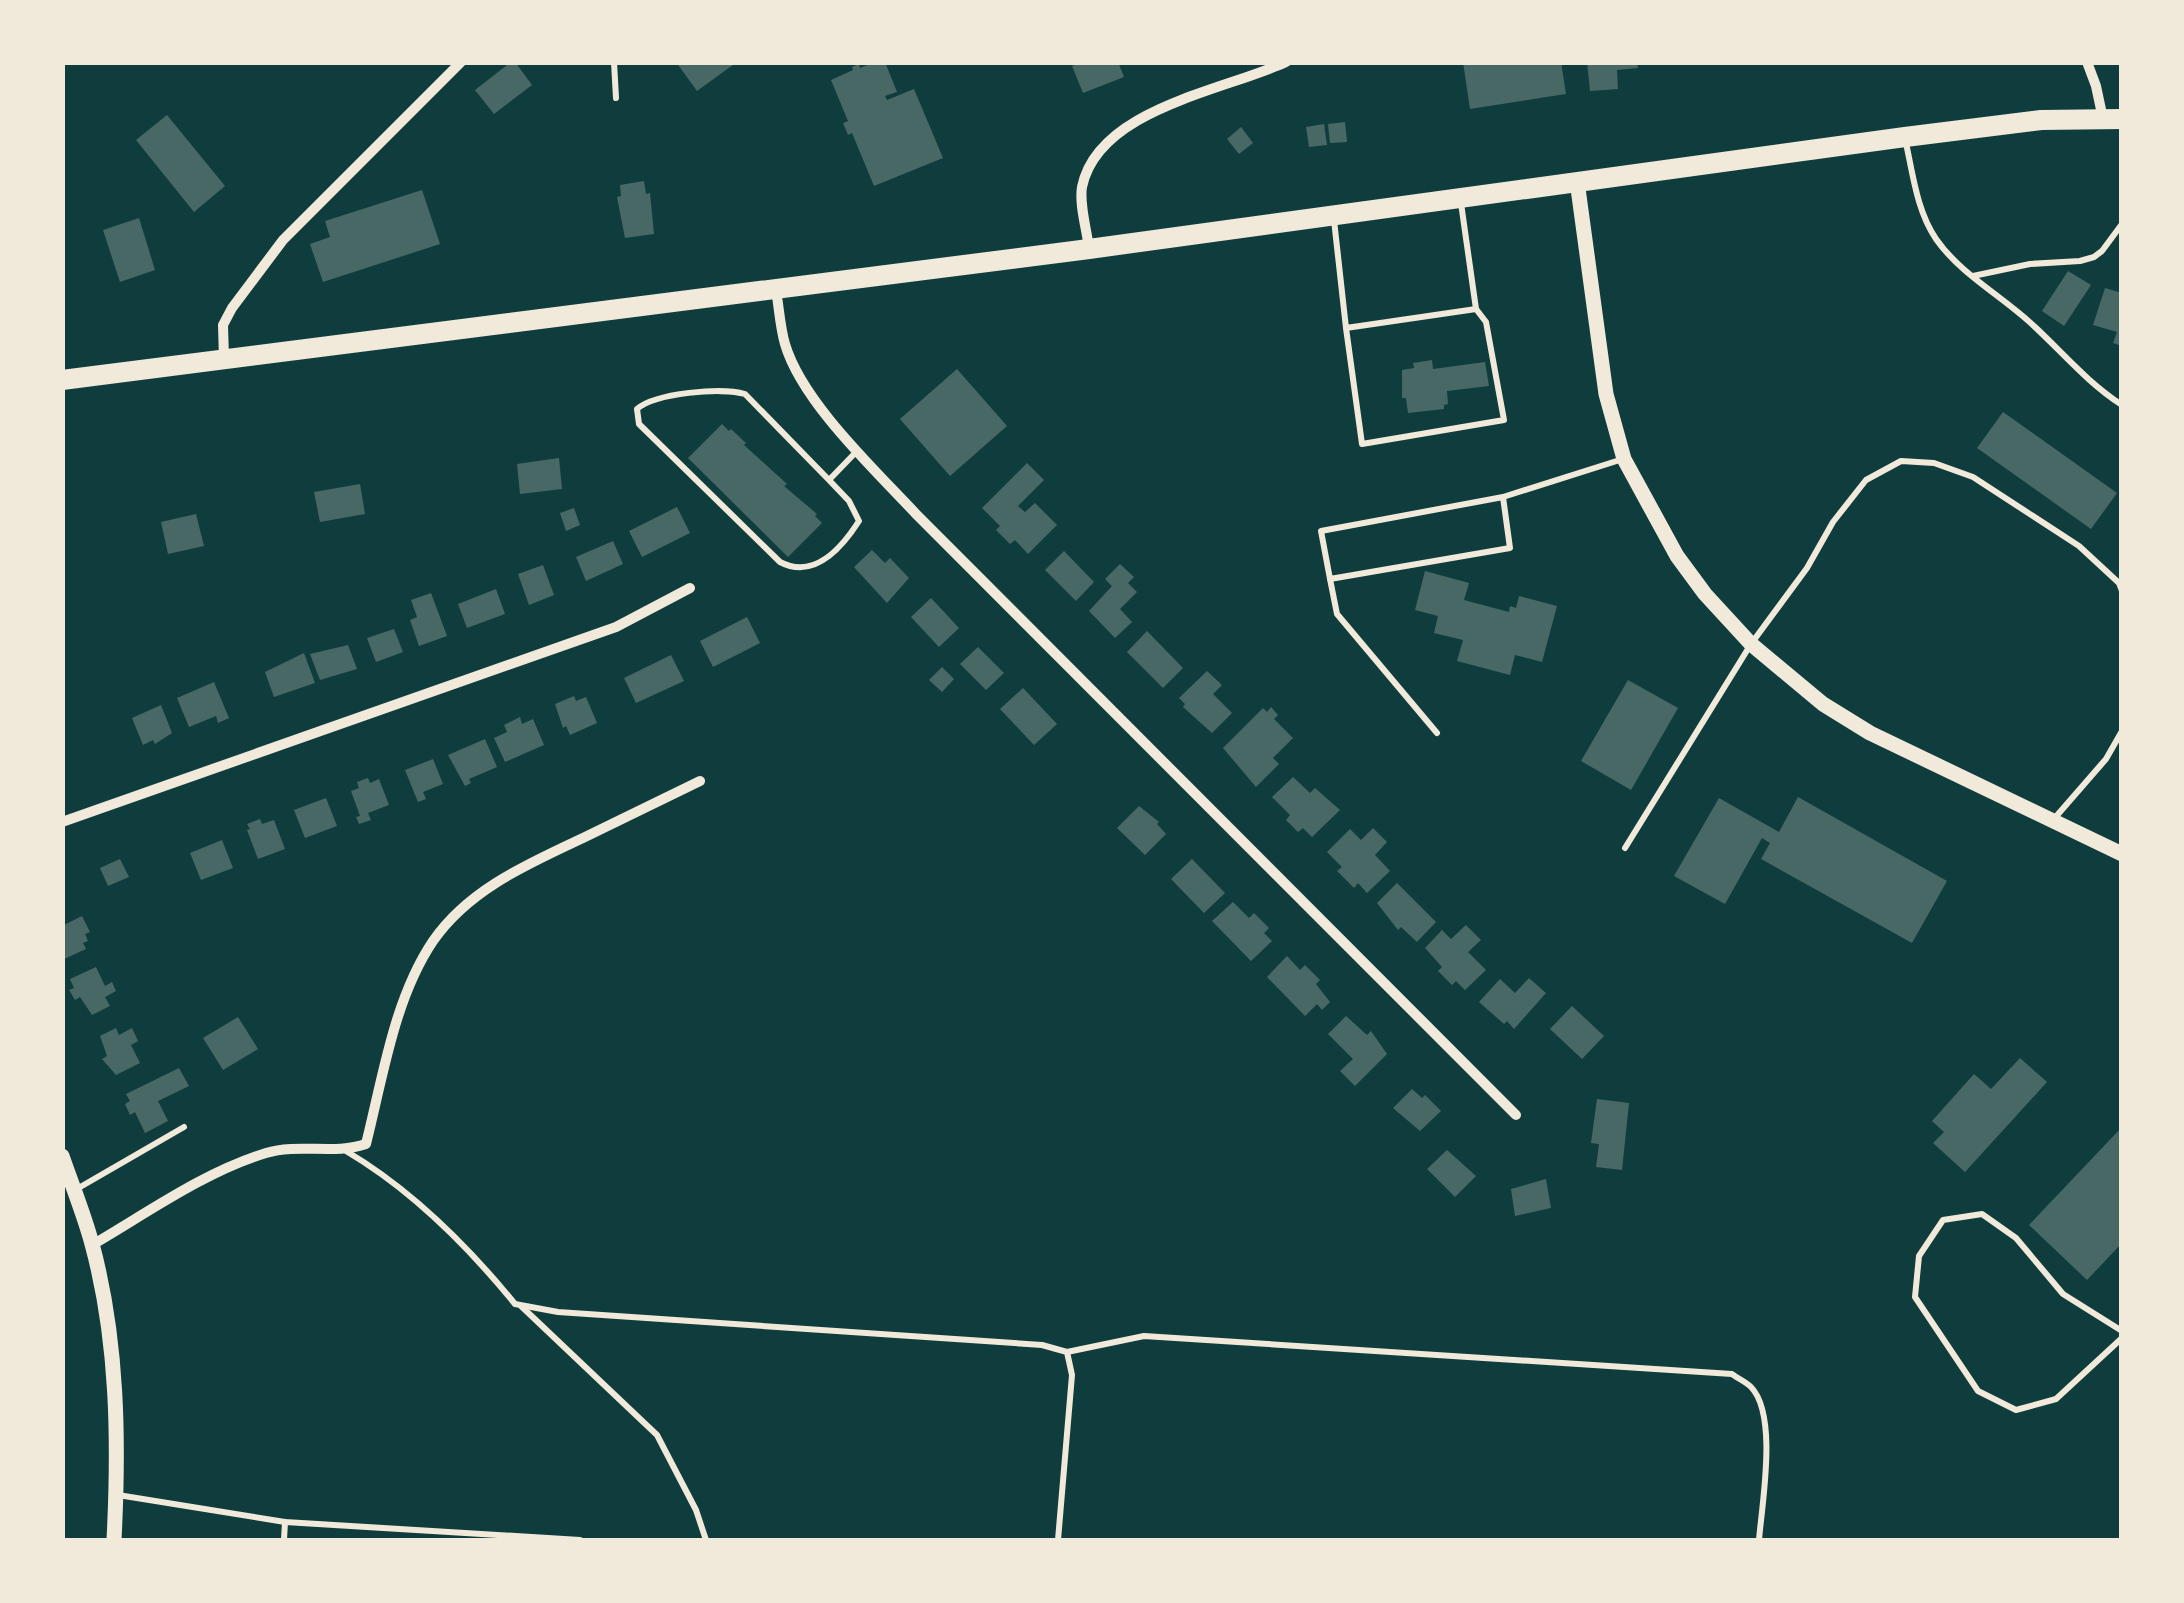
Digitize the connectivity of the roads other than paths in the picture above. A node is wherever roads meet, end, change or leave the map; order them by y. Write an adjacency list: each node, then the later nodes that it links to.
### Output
1 (461, 62): 17 (street)
2 (614, 62): 5 (lane)
3 (1286, 62): 12 (street)
4 (2087, 62): 6 (street)
5 (616, 98)
6 (2112, 119): 7 (main road)
7 (1904, 137): 8 (main road); 13 (lane)
8 (1577, 181): 9 (main road); 21 (street)
9 (1460, 197): 10 (main road); 15 (lane)
10 (1333, 216): 12 (main road); 16 (lane)
11 (2122, 224): 13 (lane)
12 (1090, 248): 14 (main road)
13 (1973, 276): 19 (lane)
14 (776, 290): 17 (main road); 20 (street)
15 (1476, 309): 16 (lane); 16 (lane)
16 (1346, 328)
17 (224, 359): 18 (main road)
18 (62, 380)
19 (2122, 405)
20 (858, 450): 22 (lane); 35 (street)
21 (1624, 458): 23 (lane); 27 (street)
22 (830, 480): 22 (lane)
23 (1503, 498): 24 (lane); 24 (lane)
24 (1330, 578): 29 (lane)
25 (690, 588): 32 (street)
26 (2122, 591): 27 (lane)
27 (1752, 644): 31 (street); 33 (lane)
28 (2122, 730): 31 (lane)
29 (1437, 734)
30 (700, 781): 37 (street)
31 (2052, 821): 34 (street)
32 (62, 822)
33 (1625, 848)
34 (2122, 854)
35 (1516, 1115)
36 (184, 1127): 39 (lane)
37 (346, 1151): 40 (street); 41 (lane)
38 (62, 1156): 39 (street)
39 (74, 1190): 40 (street)
40 (92, 1245): 44 (street)
41 (520, 1305): 43 (lane); 49 (lane)
42 (2122, 1334): 42 (lane)
43 (1067, 1352): 50 (lane); 51 (lane)
44 (116, 1495): 45 (lane); 46 (street)
45 (285, 1522): 47 (lane); 48 (lane)
46 (114, 1540)
47 (284, 1540)
48 (576, 1540)
49 (706, 1540)
50 (1058, 1540)
51 (1759, 1540)

